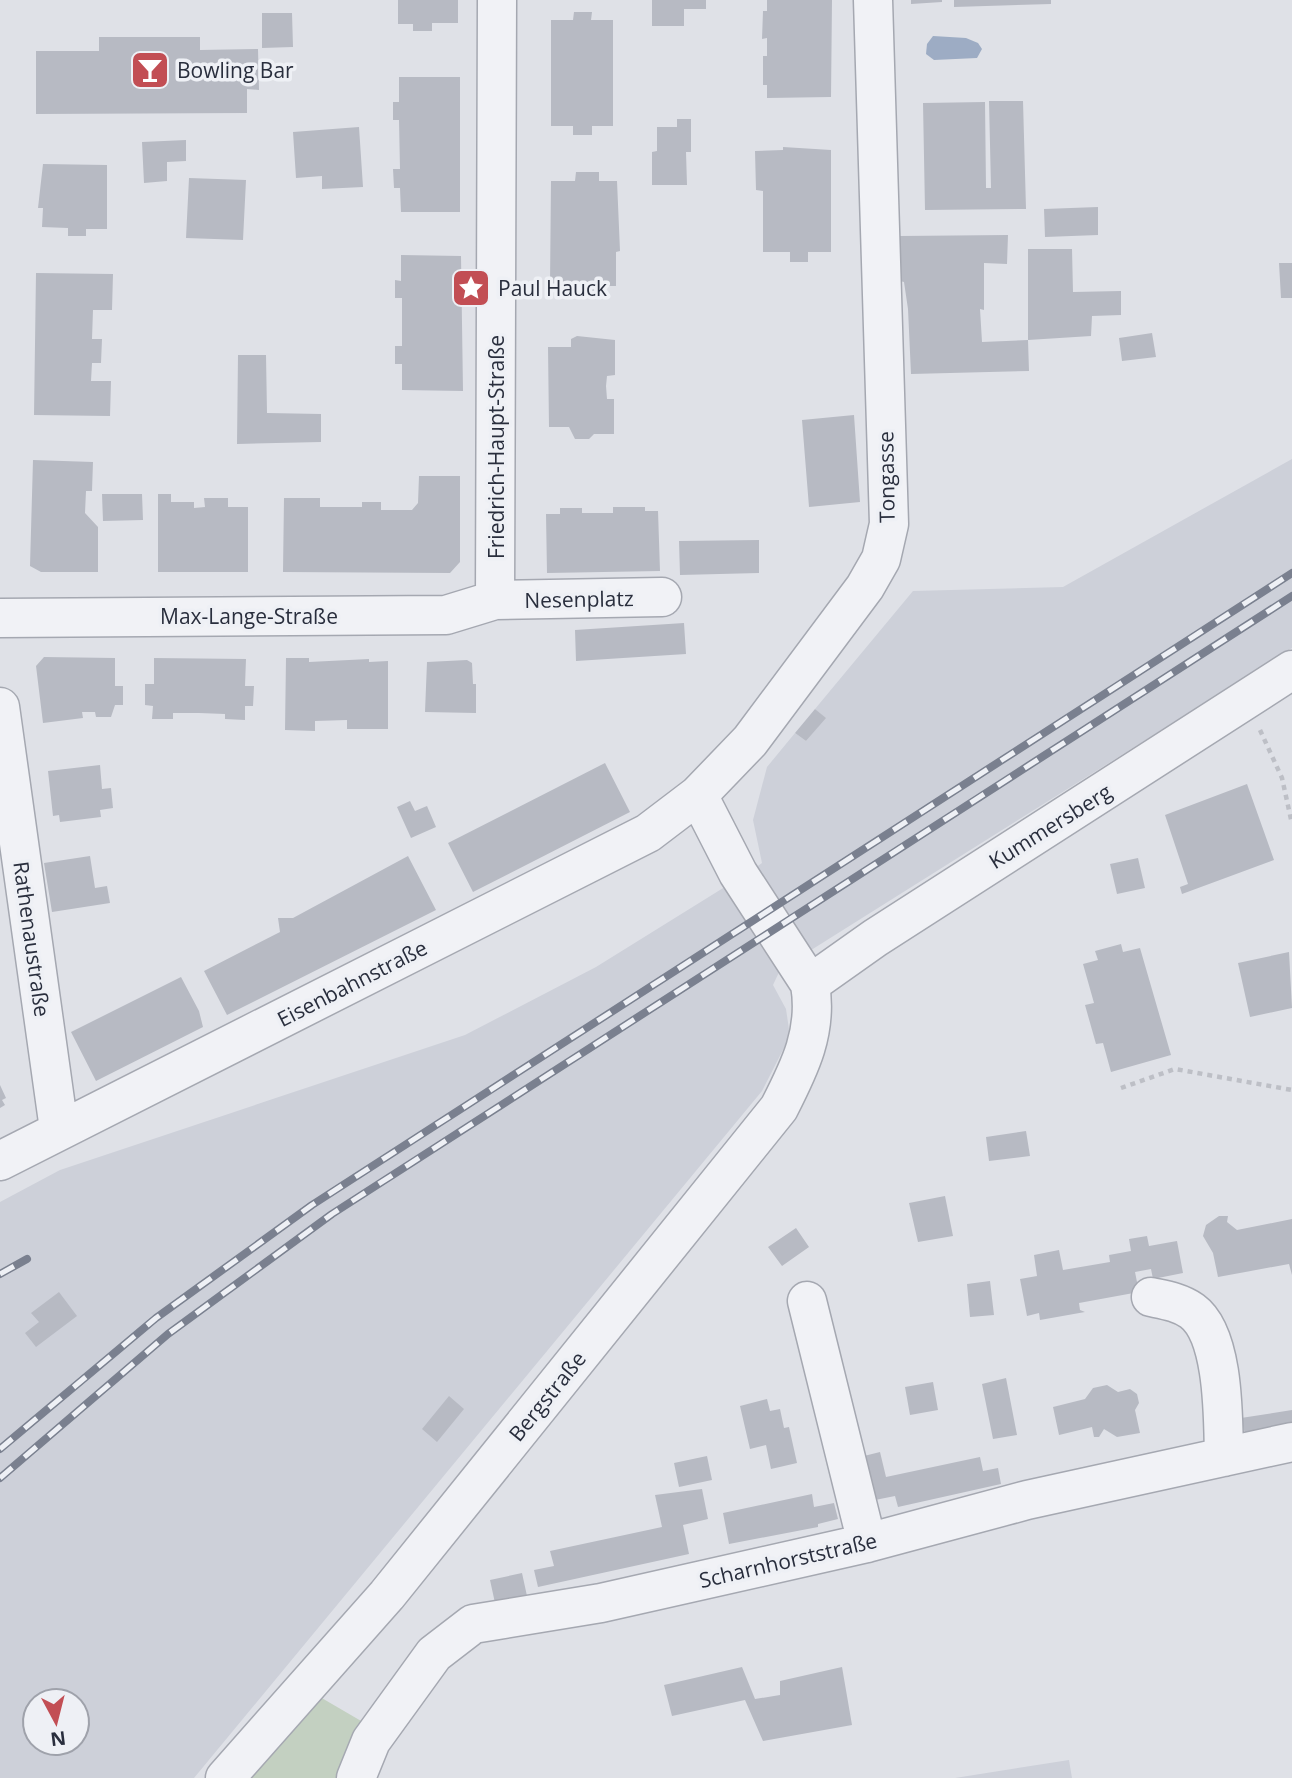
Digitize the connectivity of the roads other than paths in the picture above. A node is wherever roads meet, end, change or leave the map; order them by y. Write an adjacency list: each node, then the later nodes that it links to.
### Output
1 (497, 0): 4 (street, Friedrich-Haupt-Straße)
2 (873, 0): 8 (street, Tongasse)
3 (662, 597): 4 (street, Nesenplatz)
4 (495, 600): 5 (street, Max-Lange-Straße)
5 (0, 618)
6 (1292, 670): 9 (street, Kummersberg)
7 (0, 706): 10 (street, Rathenaustraße)
8 (698, 795): 9 (street); 10 (street, Eisenbahnstraße)
9 (810, 984): 17 (street, Bergstraße)
10 (59, 1129): 11 (street, Eisenbahnstraße)
11 (0, 1161)
12 (1151, 1297): 15 (street)
13 (807, 1301): 16 (street)
14 (1292, 1443): 15 (street, Scharnhorststraße)
15 (1224, 1458): 16 (street, Scharnhorststraße)
16 (867, 1543): 18 (street, Scharnhorststraße)
17 (225, 1778)
18 (356, 1778)

